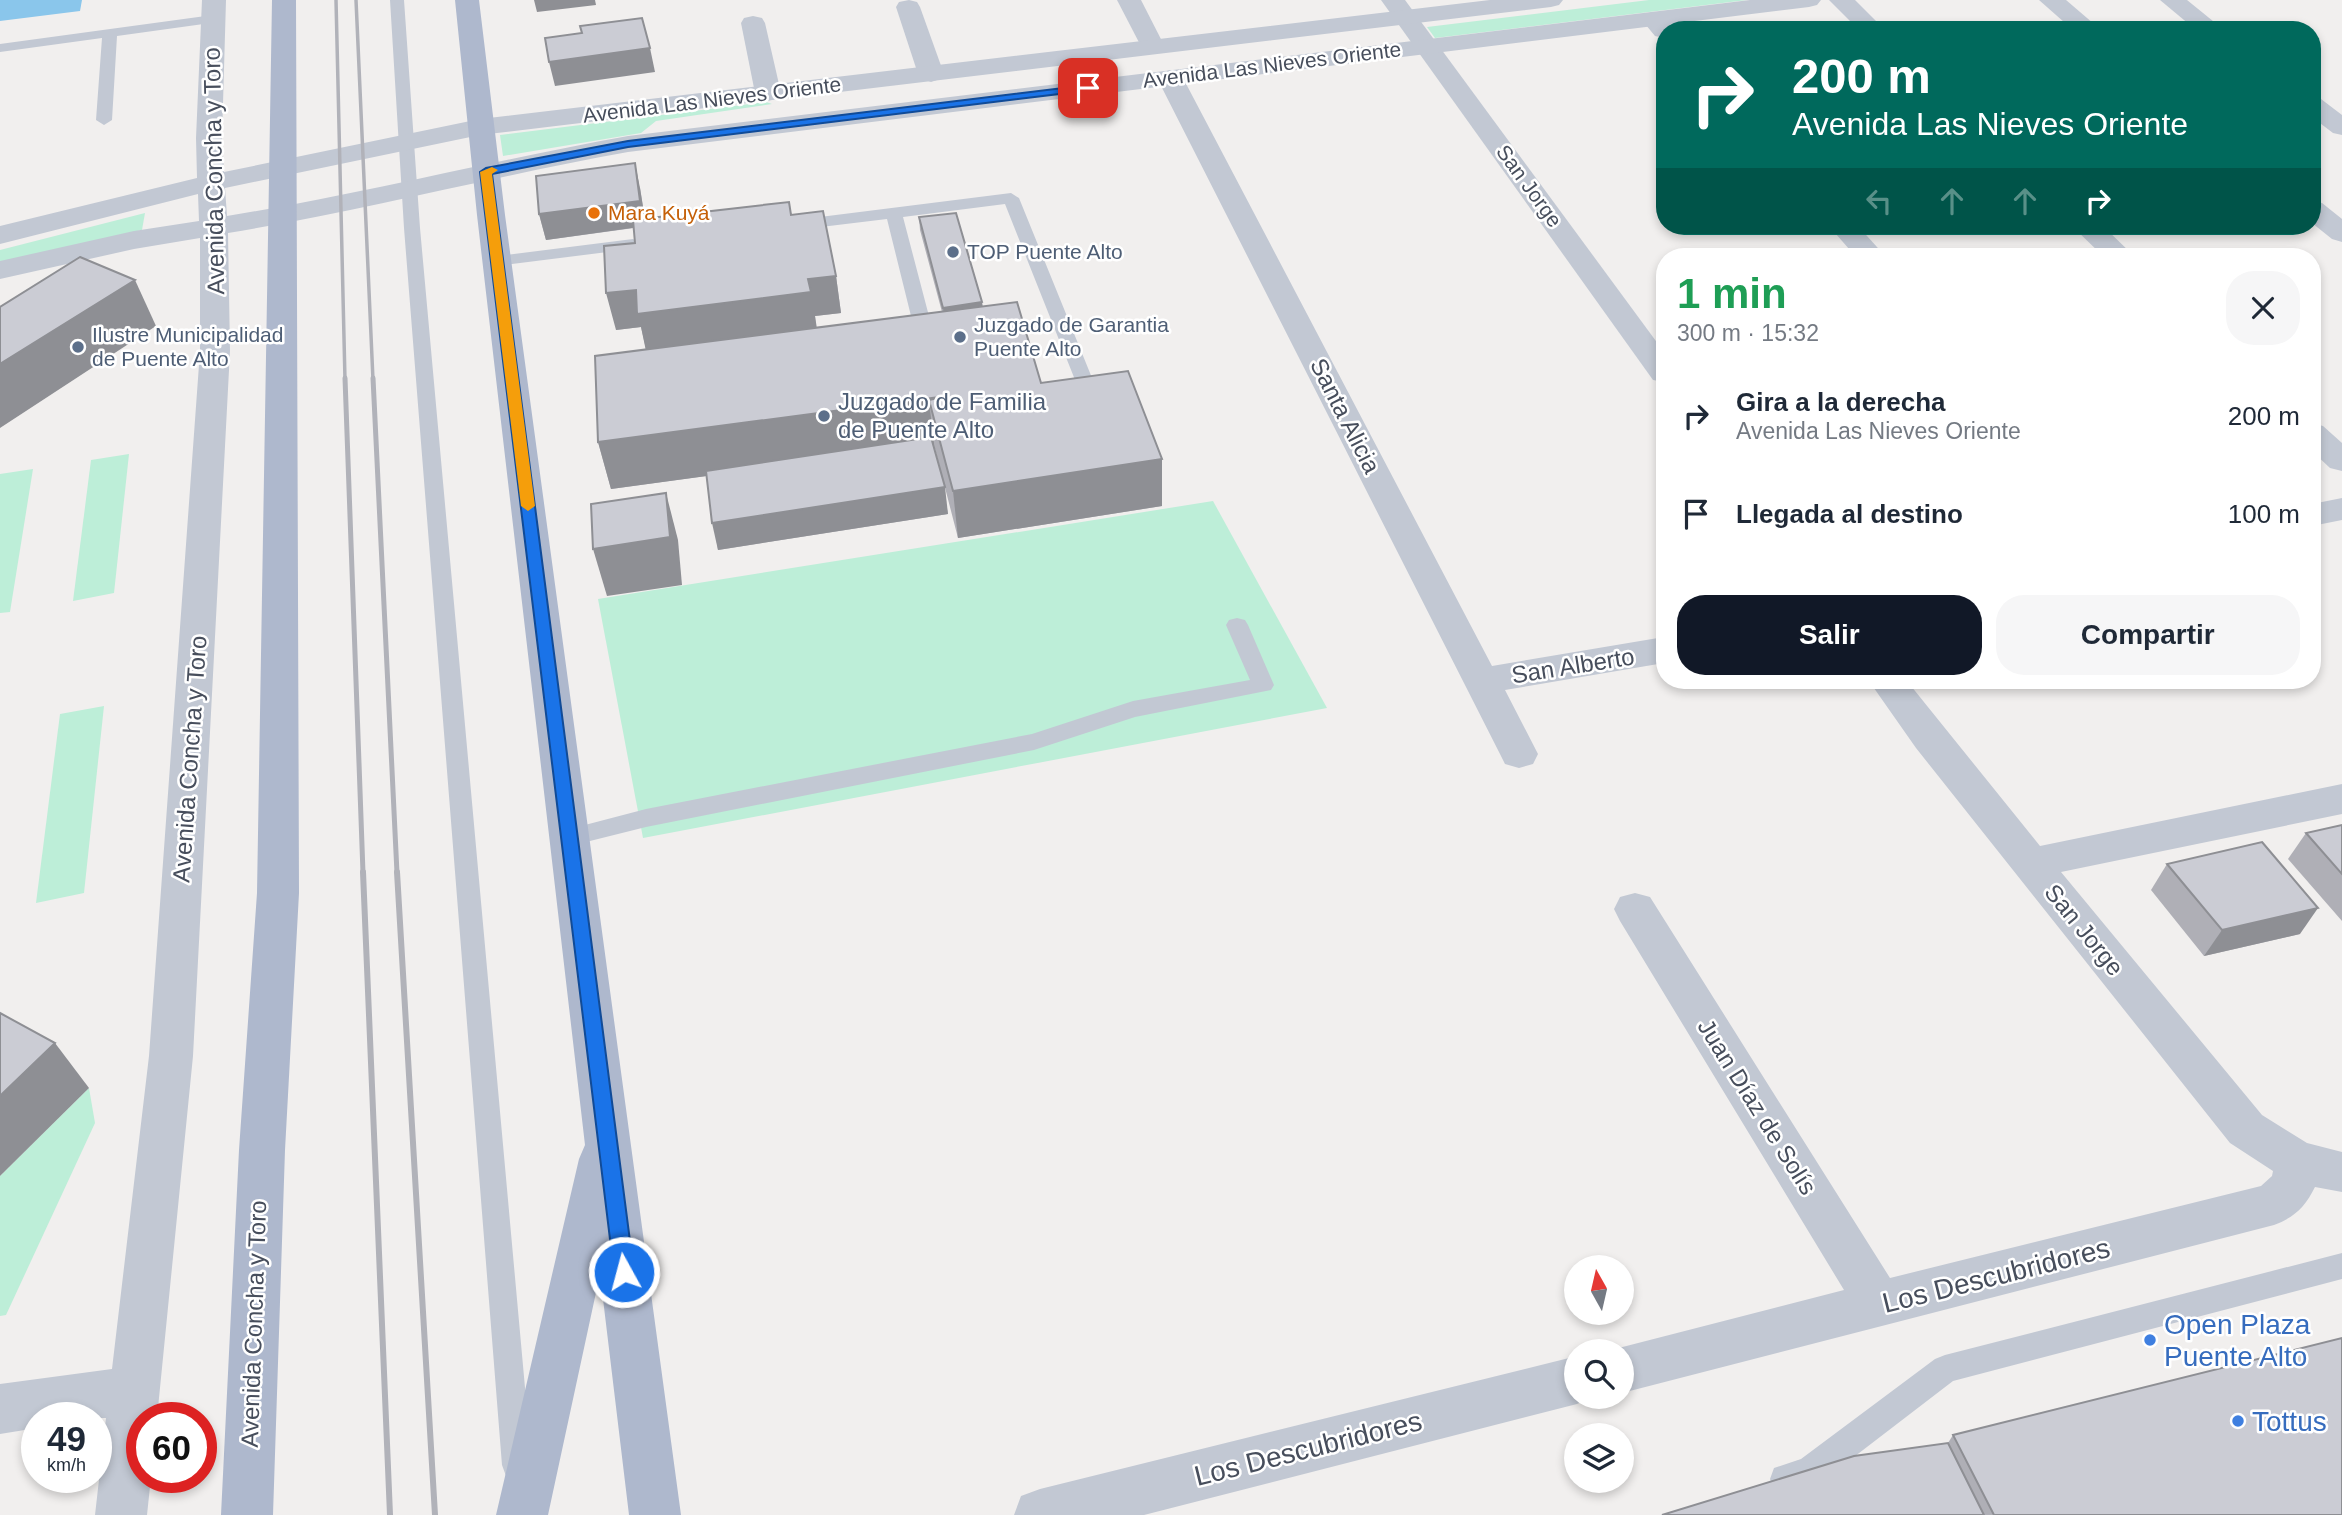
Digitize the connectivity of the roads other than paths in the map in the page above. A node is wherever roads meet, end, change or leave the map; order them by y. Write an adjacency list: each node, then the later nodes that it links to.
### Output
1 (284, 0): 35 (main road, Avenida Concha y Toro)
2 (397, 0): 19 (lane)
3 (411, 0): 19 (lane)
4 (467, 0): 32 (main road)
5 (1129, 0): 23 (street)
6 (1551, 0): 12 (street, Avenida Las Nieves Oriente)
7 (1809, 0): 14 (street, Avenida Las Nieves Oriente)
8 (1841, 0): 15 (street)
9 (2052, 0): 16 (street)
10 (2172, 0): 17 (street)
11 (908, 7): 25 (street)
12 (1400, 9): 22 (street, San Jorge); 23 (street, Avenida Las Nieves Oriente)
13 (214, 10): 21 (lane); 37 (street, Avenida Concha y Toro)
14 (1683, 21)
15 (1863, 21)
16 (2078, 21)
17 (2200, 21)
18 (753, 23): 28 (street)
19 (398, 24): 34 (lane)
20 (1656, 25): 22 (street, Avenida Las Nieves Oriente)
21 (110, 33): 24 (lane); 30 (lane)
22 (1427, 46): 26 (street, Avenida Las Nieves Oriente); 54 (street, San Jorge)
23 (1153, 47): 25 (street, Avenida Las Nieves Oriente)
24 (0, 48)
25 (930, 74): 27 (street, Avenida Las Nieves Oriente)
26 (1170, 78): 31 (street, Avenida Las Nieves Oriente); 62 (street, Santa Alicia)
27 (807, 88): 28 (street, Avenida Las Nieves Oriente); 31 (street)
28 (768, 93): 32 (street, Avenida Las Nieves Oriente)
29 (2321, 112): 33 (street)
30 (104, 120)
31 (815, 121): 36 (street, Avenida Las Nieves Oriente)
32 (480, 127): 34 (street, Avenida Las Nieves Oriente); 36 (main road)
33 (2342, 127)
34 (406, 143): 35 (street, Avenida Las Nieves Oriente); 38 (lane)
35 (281, 168): 37 (street, Avenida Las Nieves Oriente); 40 (main road, Avenida Concha y Toro)
36 (486, 172): 38 (street, Avenida Las Nieves Oriente); 51 (main road)
37 (210, 183): 43 (street, Avenida Concha y Toro); 45 (street, Avenida Las Nieves Oriente)
38 (409, 189): 40 (street, Avenida Las Nieves Oriente); 79 (lane)
39 (894, 213): 42 (lane); 53 (lane); 55 (lane)
40 (281, 216): 43 (street, Avenida Las Nieves Oriente); 81 (main road, Avenida Concha y Toro)
41 (2321, 216): 44 (street)
42 (784, 226)
43 (214, 227): 52 (street, Avenida Las Nieves Oriente); 76 (street, Avenida Concha y Toro)
44 (2342, 233)
45 (0, 235)
46 (1851, 235): 49 (street)
47 (2096, 235): 50 (street)
48 (646, 243): 51 (lane)
49 (1864, 248)
50 (2111, 248)
51 (497, 261): 66 (main road)
52 (0, 270)
53 (921, 320)
54 (1656, 362)
55 (1094, 405)
56 (2321, 441): 57 (street)
57 (2342, 461)
58 (2342, 509): 59 (street)
59 (2321, 513)
60 (1237, 625): 66 (lane)
61 (1656, 651): 62 (street, San Alberto)
62 (1482, 681): 64 (street, Santa Alicia)
63 (1893, 689): 67 (street, San Jorge)
64 (1519, 754)
65 (2342, 799): 67 (street)
66 (570, 837): 69 (main road)
67 (2031, 863): 70 (street, San Jorge)
68 (1635, 909): 73 (street, Juan Díaz de Solís)
69 (607, 1136): 79 (main road); 82 (main road)
70 (2297, 1161): 71 (street); 73 (street, Los Descubridores)
71 (2342, 1172)
72 (2342, 1266): 78 (lane)
73 (1879, 1304): 74 (street, Los Descubridores)
74 (1634, 1366)
75 (1564, 1383): 83 (street, Los Descubridores)
76 (134, 1390): 77 (street); 80 (street, Avenida Concha y Toro)
77 (0, 1409)
78 (1757, 1488)
79 (522, 1513)
80 (121, 1515)
81 (247, 1515)
82 (655, 1515)
83 (1040, 1515)

